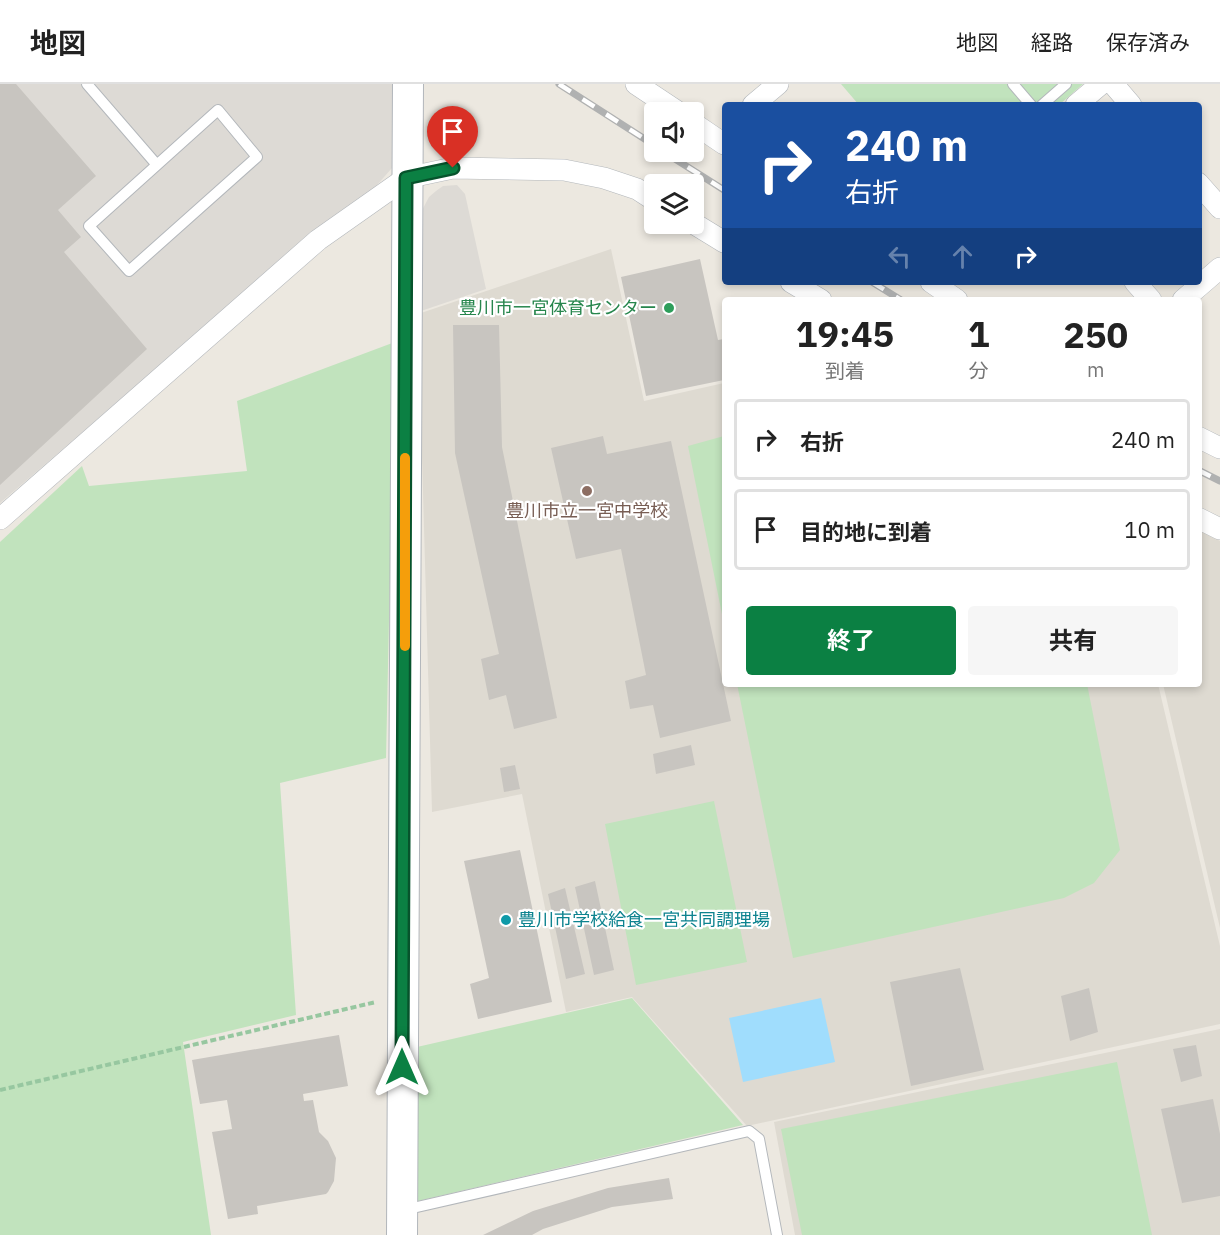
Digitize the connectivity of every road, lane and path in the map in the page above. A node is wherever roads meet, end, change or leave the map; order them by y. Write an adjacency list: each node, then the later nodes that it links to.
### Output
1 (87, 84): 17 (lane)
2 (408, 84): 18 (street)
3 (636, 84): 9 (street)
4 (778, 84): 10 (street)
5 (1013, 84): 11 (lane)
6 (1066, 84): 12 (lane)
7 (1101, 84): 13 (street)
8 (1113, 84): 14 (street)
9 (663, 102)
10 (757, 102)
11 (1028, 102)
12 (1045, 102)
13 (1080, 102)
14 (1128, 102)
15 (704, 128): 16 (street)
16 (721, 137)
17 (157, 165): 17 (lane)
18 (406, 178): 20 (street); 36 (street); 39 (street)
19 (1202, 188): 21 (street)
20 (644, 194)
21 (1220, 208)
22 (704, 230): 23 (street)
23 (722, 241)
24 (1220, 268): 25 (street)
25 (1202, 284)
26 (796, 285): 30 (street)
27 (935, 285): 31 (street)
28 (1138, 285): 32 (street)
29 (1200, 285): 33 (street)
30 (816, 297)
31 (953, 297)
32 (1148, 297)
33 (1186, 297)
34 (1202, 438): 35 (street)
35 (1220, 448)
36 (0, 519)
37 (1202, 520): 38 (street)
38 (1220, 529)
39 (403, 995): 40 (path); 41 (street)
40 (0, 1090)
41 (402, 1222): 42 (lane)
42 (777, 1235)

